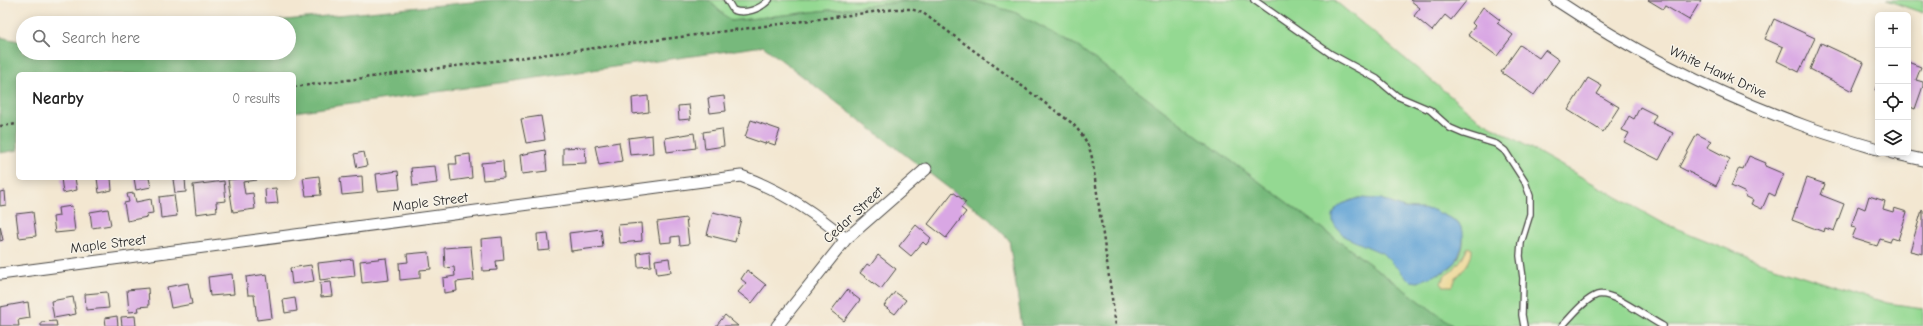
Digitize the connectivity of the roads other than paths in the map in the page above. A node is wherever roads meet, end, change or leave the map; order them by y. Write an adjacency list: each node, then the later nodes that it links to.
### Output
1 (727, 0): 2 (lane)
2 (769, 0)
3 (1254, 0): 12 (lane)
4 (1556, 0): 5 (street, White Hawk Drive)
5 (1875, 148)
6 (1905, 156): 7 (street)
7 (1923, 160)
8 (926, 169): 9 (street, Cedar Street)
9 (846, 239): 10 (street, Maple Street); 11 (street, Cedar Street)
10 (0, 274)
11 (777, 326)
12 (1524, 326)
13 (1562, 326): 14 (lane)
14 (1663, 326)

